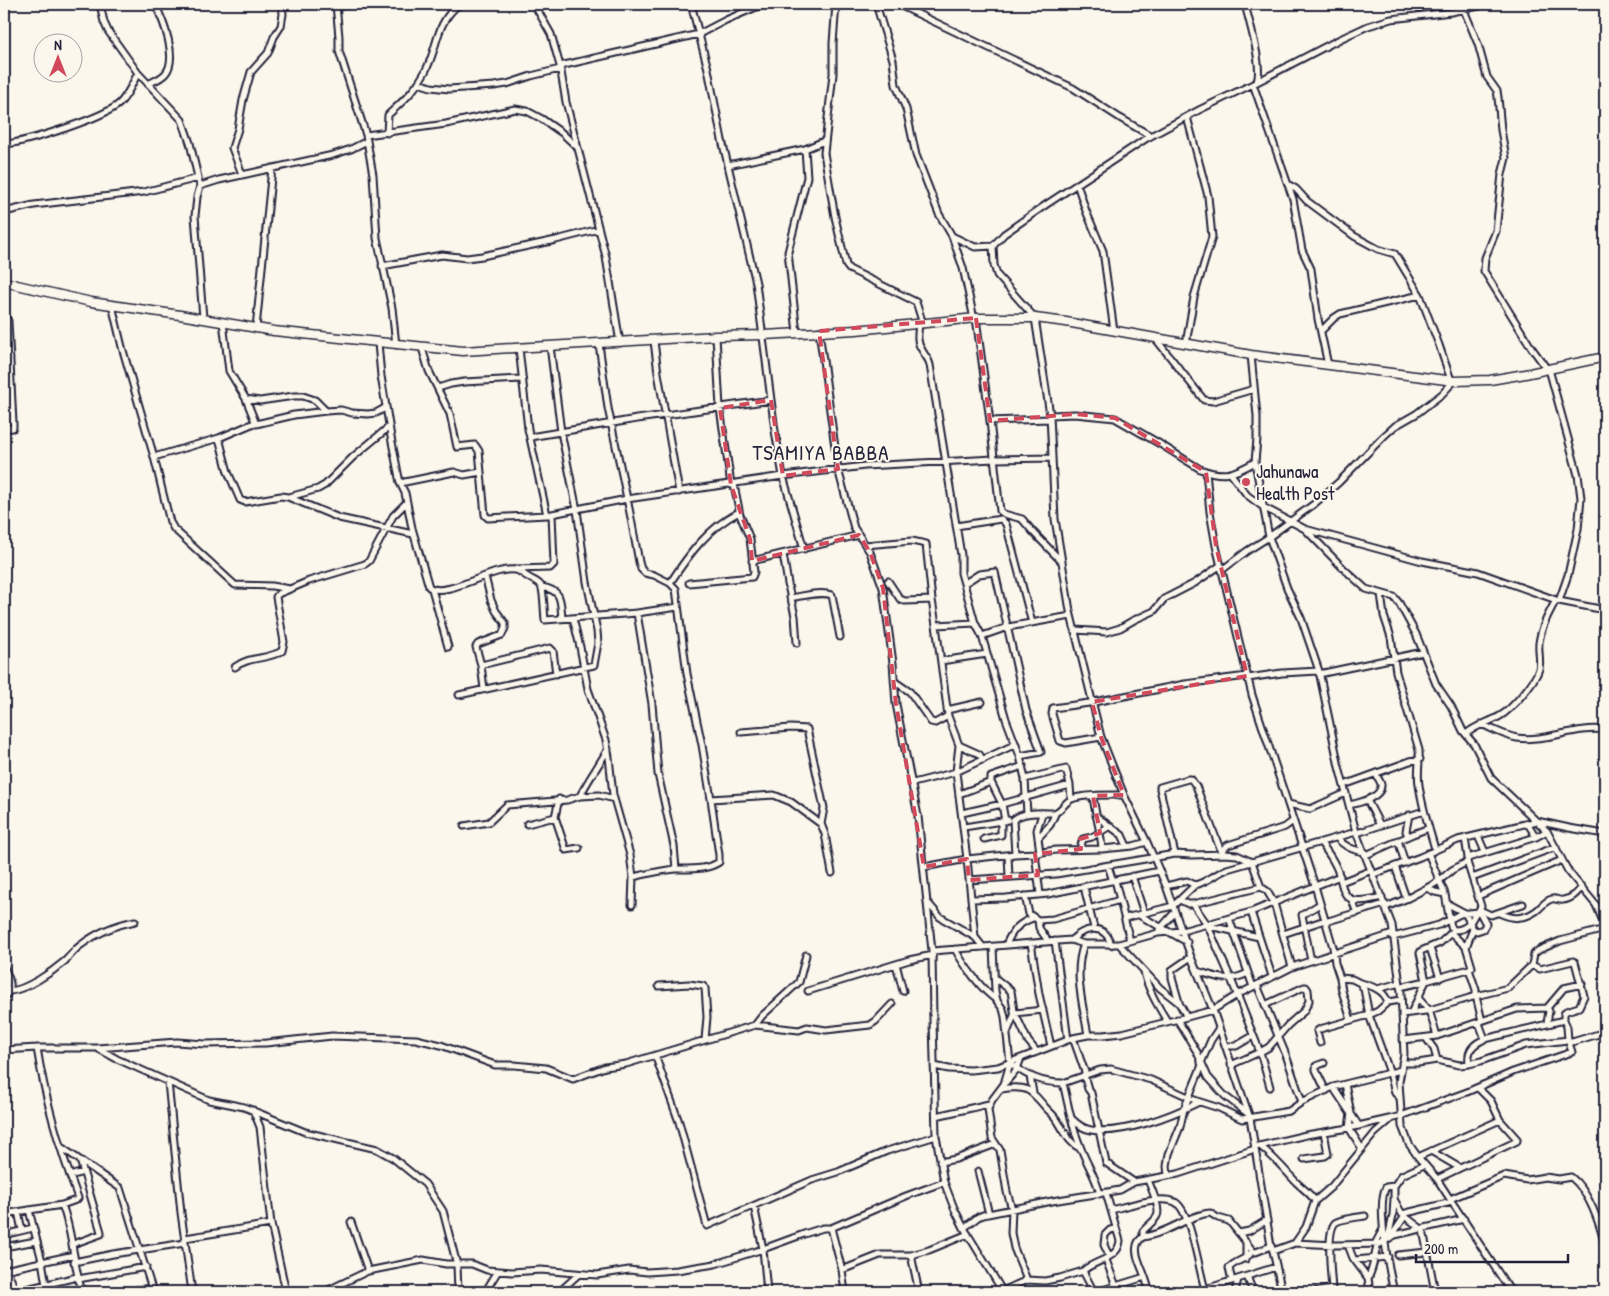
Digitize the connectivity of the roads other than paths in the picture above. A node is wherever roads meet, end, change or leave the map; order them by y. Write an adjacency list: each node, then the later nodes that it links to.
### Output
1 (100, 4): 18 (street)
2 (155, 4): 21 (street)
3 (282, 4): 32 (street)
4 (352, 4): 14 (street)
5 (459, 4): 19 (street)
6 (534, 4): 17 (street)
7 (691, 4): 16 (street)
8 (769, 4): 16 (street)
9 (836, 4): 26 (street)
10 (876, 4): 39 (street)
11 (897, 4): 24 (street)
12 (1245, 4): 20 (street)
13 (1488, 4): 15 (street)
14 (336, 5): 25 (street)
15 (1464, 10): 20 (street); 71 (street)
16 (699, 34): 17 (street); 30 (street)
17 (560, 68): 19 (street); 28 (street)
18 (138, 73): 21 (street); 27 (street)
19 (418, 83): 23 (street)
20 (1255, 83): 22 (street); 35 (street)
21 (148, 84): 33 (street)
22 (1187, 117): 24 (street); 63 (street)
23 (387, 133): 25 (street); 28 (street)
24 (1151, 136): 34 (street)
25 (366, 138): 31 (street); 41 (street)
26 (824, 141): 29 (street); 50 (street)
27 (4, 144)
28 (578, 148): 38 (street)
29 (804, 149): 30 (street); 55 (street)
30 (728, 165): 56 (street)
31 (272, 168): 32 (street); 51 (street)
32 (242, 174): 36 (street)
33 (198, 178): 36 (street); 37 (street)
34 (1077, 184): 40 (street); 52 (street)
35 (1289, 185): 43 (street); 54 (street)
36 (200, 186): 46 (street)
37 (4, 212)
38 (599, 229): 41 (street); 61 (street)
39 (952, 236): 40 (street); 48 (street)
40 (993, 246): 47 (street)
41 (382, 266): 64 (street)
42 (4, 282): 44 (main road)
43 (1420, 295): 54 (street); 73 (street)
44 (112, 305): 46 (main road); 91 (street)
45 (4, 315): 87 (street)
46 (203, 318): 49 (main road)
47 (1035, 318): 48 (main road); 52 (main road); 82 (street)
48 (975, 319): 50 (main road); 83 (street)
49 (223, 322): 51 (main road); 76 (street)
50 (921, 324): 53 (main road); 94 (street)
51 (256, 328): 60 (main road)
52 (1114, 330): 58 (main road)
53 (819, 331): 55 (main road); 96 (street)
54 (1321, 331): 70 (street)
55 (797, 333): 56 (main road)
56 (764, 335): 57 (main road); 77 (street)
57 (716, 336): 59 (main road); 79 (street)
58 (1155, 338): 63 (main road); 75 (street)
59 (654, 341): 61 (main road); 81 (street)
60 (378, 343): 64 (main road); 78 (street)
61 (620, 343): 62 (main road)
62 (599, 344): 65 (main road); 85 (street)
63 (1186, 344): 68 (main road)
64 (396, 345): 66 (main road)
65 (550, 346): 67 (main road); 88 (street)
66 (422, 348): 67 (main road); 74 (street)
67 (519, 348): 72 (street)
68 (1251, 355): 70 (main road); 75 (street)
69 (1605, 356): 71 (main road)
70 (1328, 365): 73 (main road)
71 (1548, 369): 73 (main road); 136 (street)
72 (522, 379): 74 (street); 89 (street)
73 (1452, 381): 111 (street)
74 (438, 388): 97 (street)
75 (1254, 389): 95 (street)
76 (246, 399): 80 (street); 84 (street)
77 (771, 400): 79 (street); 100 (street)
78 (385, 408): 80 (street); 86 (street)
79 (720, 408): 81 (street); 102 (street)
80 (326, 410): 84 (street)
81 (665, 415): 85 (street); 103 (street)
82 (1050, 417): 83 (street); 92 (street); 98 (street)
83 (990, 421): 93 (street)
84 (254, 423): 90 (street)
85 (612, 423): 88 (street); 105 (street)
86 (388, 427): 101 (street); 104 (street)
87 (4, 429)
88 (561, 432): 89 (street); 108 (street)
89 (530, 437): 110 (street)
90 (220, 438): 91 (street); 104 (street)
91 (154, 457): 131 (street)
92 (1052, 458): 93 (street); 122 (street)
93 (994, 459): 94 (street); 122 (street)
94 (946, 461): 96 (street); 112 (street)
95 (1255, 462): 99 (street); 107 (street)
96 (838, 469): 100 (street); 116 (street)
97 (481, 472): 101 (street); 110 (street)
98 (1206, 472): 99 (street); 123 (street)
99 (1230, 474): 107 (street)
100 (783, 476): 102 (street); 119 (street)
101 (400, 483): 106 (street)
102 (733, 484): 103 (street); 109 (street)
103 (679, 492): 105 (street)
104 (288, 497): 113 (street)
105 (627, 499): 108 (street); 127 (street)
106 (407, 502): 113 (street); 115 (street)
107 (1263, 508): 111 (street); 117 (street)
108 (576, 510): 110 (street); 140 (street)
109 (739, 512): 121 (street); 127 (street)
110 (549, 514): 124 (street)
111 (1290, 521): 114 (street); 117 (street)
112 (956, 526): 129 (street); 145 (street)
113 (386, 528): 115 (street); 131 (street)
114 (1305, 529): 133 (street); 136 (street)
115 (413, 534): 132 (street)
116 (859, 535): 118 (street); 119 (street)
117 (1268, 537): 123 (street); 160 (street)
118 (865, 545): 135 (street); 163 (street)
119 (804, 549): 120 (street)
120 (783, 554): 121 (street); 134 (street)
121 (752, 561): 128 (street)
122 (1062, 562): 141 (street)
123 (1221, 567): 148 (street); 162 (street)
124 (516, 570): 125 (street); 130 (street)
125 (485, 576): 132 (street); 157 (street)
126 (888, 581): 135 (street)
127 (670, 583): 137 (street)
128 (688, 583)
129 (966, 583): 144 (street); 147 (street)
130 (542, 587): 142 (street); 142 (street)
131 (290, 589): 158 (street)
132 (432, 589): 152 (street)
133 (1381, 594): 153 (street); 155 (street)
134 (790, 598): 150 (street); 151 (street)
135 (932, 600): 146 (street)
136 (1558, 600): 138 (street); 169 (street)
137 (678, 607): 139 (street); 196 (street)
138 (1605, 610)
139 (637, 613): 140 (street); 260 (street)
140 (593, 616): 143 (street); 159 (street)
141 (1071, 616): 145 (street); 148 (street)
142 (562, 618): 143 (street)
143 (573, 618): 159 (street)
144 (976, 623): 146 (street); 149 (street)
145 (1032, 623): 147 (street)
146 (936, 625): 156 (street)
147 (1008, 626): 149 (street); 177 (street)
148 (1075, 630): 167 (street)
149 (982, 636): 154 (street)
150 (840, 637)
151 (797, 643)
152 (448, 648)
153 (1423, 652): 155 (street); 172 (street)
154 (987, 654): 156 (street); 174 (street)
155 (1395, 658): 160 (street); 179 (street)
156 (941, 661): 168 (street)
157 (481, 665): 161 (street); 164 (street)
158 (235, 667)
159 (584, 667): 161 (street); 176 (street)
160 (1319, 673): 162 (street); 187 (street)
161 (556, 674): 164 (street)
162 (1247, 677): 167 (street); 200 (street)
163 (894, 681): 168 (street); 185 (street)
164 (484, 689): 165 (street)
165 (459, 695)
166 (982, 702): 168 (street)
167 (1092, 702): 173 (street); 173 (street)
168 (947, 713): 175 (street)
169 (1481, 724): 170 (street); 172 (street)
170 (1605, 730)
171 (741, 732): 215 (street)
172 (1466, 734): 213 (street)
173 (1101, 736): 190 (street)
174 (1016, 744): 177 (street); 178 (street)
175 (959, 745): 178 (street); 181 (street)
176 (608, 749): 191 (street); 195 (street)
177 (1020, 756): 180 (street)
178 (984, 760): 181 (street)
179 (1420, 760): 182 (street); 202 (street)
180 (1022, 766): 183 (street); 184 (street)
181 (956, 772): 185 (street); 189 (street)
182 (1376, 774): 187 (street); 198 (street)
183 (1025, 779): 186 (street); 192 (street)
184 (991, 782): 189 (street); 199 (street)
185 (912, 783): 259 (street)
186 (1070, 785): 192 (street); 197 (street)
187 (1344, 785): 188 (street)
188 (1346, 793): 200 (street); 201 (street)
189 (959, 794): 204 (street)
190 (1124, 795): 193 (street); 234 (street)
191 (580, 796): 194 (street); 195 (street)
192 (1026, 796): 199 (street); 205 (street)
193 (1093, 796): 197 (street); 207 (street)
194 (559, 799): 209 (street); 218 (street)
195 (614, 799): 266 (street)
196 (711, 799): 215 (street); 260 (street)
197 (1071, 799): 203 (street)
198 (1367, 800): 201 (street); 217 (street)
199 (1002, 804): 204 (street); 211 (street)
200 (1288, 804): 212 (street)
201 (1349, 805): 224 (street)
202 (1424, 811): 208 (street); 221 (street)
203 (1056, 812): 206 (street); 229 (street)
204 (962, 813): 220 (street)
205 (1027, 814): 206 (street); 210 (street)
206 (1042, 814): 229 (street)
207 (1095, 815): 219 (street); 223 (street)
208 (1409, 816): 217 (street); 226 (street)
209 (556, 817): 214 (street); 239 (street)
210 (1014, 820): 211 (street); 247 (street)
211 (1003, 821): 220 (street); 232 (street)
212 (1293, 822): 237 (street); 243 (street)
213 (1537, 822): 216 (street); 222 (street); 225 (street)
214 (527, 824)
215 (821, 824): 263 (street)
216 (1528, 824): 227 (street); 228 (street)
217 (1380, 825): 224 (street)
218 (464, 826)
219 (1110, 826): 223 (street); 236 (street)
220 (964, 827): 252 (street)
221 (1429, 828): 226 (street); 242 (street)
222 (1547, 831): 228 (street); 238 (street)
223 (1100, 833): 240 (street); 241 (street)
224 (1357, 833): 230 (street); 249 (street)
225 (1605, 834)
226 (1408, 836): 233 (street)
227 (1478, 836): 231 (street); 244 (street)
228 (1536, 837): 244 (street)
229 (1038, 838): 245 (street)
230 (1337, 838): 235 (street); 249 (street)
231 (1465, 838): 242 (street); 253 (street)
232 (984, 839)
233 (1398, 840): 249 (street); 256 (street)
234 (1147, 842): 236 (street); 251 (street)
235 (1321, 843): 237 (street); 269 (street)
236 (1127, 846): 241 (street)
237 (1302, 847): 255 (street); 276 (street)
238 (1556, 847): 254 (street); 268 (street)
239 (579, 848)
240 (1081, 849): 241 (street); 245 (street)
241 (1102, 849)
242 (1435, 850): 246 (street)
243 (1222, 852): 248 (street); 248 (street); 255 (street)
244 (1485, 852): 253 (street)
245 (1037, 853): 247 (street); 264 (street)
246 (1428, 853): 256 (street); 272 (street)
247 (1015, 854): 250 (street)
248 (1175, 854): 251 (street)
249 (1365, 854): 262 (street)
250 (1008, 855): 252 (street); 267 (street)
251 (1153, 857): 257 (street); 261 (street)
252 (967, 859): 259 (street); 270 (street)
253 (1467, 860): 268 (street); 272 (street)
254 (1562, 860): 278 (street); 283 (street)
255 (1252, 862): 273 (street); 275 (street)
256 (1405, 862): 258 (street)
257 (1108, 866): 264 (street); 271 (street)
258 (1395, 866): 262 (street); 286 (street)
259 (924, 867): 291 (street)
260 (676, 869): 266 (street)
261 (1159, 871): 265 (street); 274 (street)
262 (1373, 872): 269 (street); 284 (street)
263 (832, 873)
264 (1038, 875): 267 (street); 280 (street)
265 (1132, 876): 271 (street); 307 (street)
266 (633, 877): 296 (street)
267 (1009, 877): 270 (street)
268 (1472, 878): 283 (street)
269 (1341, 879): 276 (street); 289 (street)
270 (969, 880): 285 (street)
271 (1114, 881): 277 (street); 287 (street)
272 (1439, 881): 279 (street); 281 (street)
273 (1195, 885): 274 (street); 288 (street)
274 (1166, 886): 297 (street)
275 (1261, 886): 290 (street); 292 (street)
276 (1315, 886): 290 (street); 293 (street)
277 (1084, 887): 280 (street); 299 (street)
278 (1582, 887): 306 (street); 320 (street)
279 (1427, 888): 281 (street); 286 (street)
280 (1040, 894): 282 (street)
281 (1445, 894): 294 (street)
282 (1025, 896): 285 (street); 311 (street)
283 (1478, 896): 301 (street)
284 (1382, 897): 289 (street); 298 (street)
285 (971, 898): 330 (street)
286 (1406, 898): 298 (street)
287 (1120, 900): 299 (street); 309 (street)
288 (1180, 900): 292 (street); 297 (street)
289 (1352, 900): 305 (street)
290 (1274, 902): 303 (street); 328 (street)
291 (928, 903): 330 (street); 348 (street)
292 (1193, 904): 318 (street)
293 (1320, 904): 314 (street); 319 (street)
294 (1448, 904): 304 (street); 312 (street)
295 (1523, 904): 306 (street)
296 (632, 906)
297 (1173, 906): 300 (street); 302 (street)
298 (1385, 906): 305 (street); 329 (street)
299 (1089, 909): 311 (street); 321 (street)
300 (1157, 910): 307 (street); 315 (street)
301 (1478, 911): 304 (street); 308 (street); 316 (street); 317 (street)
302 (1175, 912): 323 (street); 326 (street)
303 (1251, 912): 310 (street); 331 (street)
304 (1465, 912): 312 (street); 316 (street)
305 (1357, 913): 314 (street)
306 (1499, 913): 308 (street)
307 (1141, 914): 309 (street); 315 (street)
308 (1491, 915): 317 (street)
309 (1125, 918): 335 (street)
310 (1229, 918): 318 (street); 324 (street)
311 (1036, 919): 333 (street); 340 (street)
312 (1450, 919): 327 (street); 329 (street)
313 (134, 921): 375 (street)
314 (1325, 921): 319 (street); 350 (street)
315 (1153, 923): 323 (street)
316 (1470, 924): 322 (street); 327 (street)
317 (1486, 924): 322 (street)
318 (1208, 926): 324 (street); 326 (street); 366 (street)
319 (1304, 926): 328 (street); 345 (street)
320 (1605, 927): 355 (street)
321 (1094, 928): 332 (street); 341 (street)
322 (1473, 929): 344 (street)
323 (1159, 930): 325 (street); 335 (street)
324 (1234, 931): 331 (street); 361 (street)
325 (1168, 932): 326 (street); 336 (street)
326 (1182, 932): 336 (street)
327 (1453, 932): 344 (street); 346 (street)
328 (1283, 934): 356 (street)
329 (1393, 936): 350 (street); 370 (street)
330 (974, 937): 342 (street)
331 (1259, 937): 362 (street)
332 (1070, 940): 334 (street); 338 (street)
333 (1048, 941): 334 (street); 337 (street)
334 (1055, 941): 413 (street)
335 (1130, 941): 339 (street)
336 (1187, 942): 351 (street)
337 (1031, 943): 340 (street); 390 (street)
338 (1084, 944): 341 (street); 408 (street)
339 (1119, 944): 341 (street); 360 (street)
340 (1006, 945): 343 (street)
341 (1111, 945)
342 (983, 947): 343 (street); 347 (street)
343 (993, 947): 363 (street)
344 (1466, 947): 358 (street)
345 (1310, 948): 352 (street); 353 (street)
346 (1430, 948): 365 (street); 367 (street)
347 (954, 949): 348 (street); 384 (street)
348 (932, 953): 354 (street); 434 (street)
349 (806, 954): 404 (street)
350 (1334, 954): 352 (street); 364 (street)
351 (1191, 957): 359 (street); 372 (street)
352 (1318, 959): 353 (street)
353 (1311, 961): 356 (street)
354 (896, 964): 376 (street); 377 (street)
355 (1532, 965): 369 (street); 380 (street)
356 (1292, 967): 362 (street)
357 (4, 968): 375 (street)
358 (1469, 969): 365 (street); 380 (street)
359 (1197, 971): 366 (street); 391 (street)
360 (1144, 972): 379 (street); 401 (street)
361 (1248, 973): 366 (street); 373 (street)
362 (1272, 976): 373 (street)
363 (995, 978): 384 (street); 393 (street)
364 (1340, 978): 368 (street); 399 (street)
365 (1440, 978): 367 (street)
366 (1231, 979): 378 (street)
367 (1426, 982): 370 (street); 382 (street)
368 (1360, 983): 374 (street); 396 (street)
369 (1582, 984): 389 (street); 400 (street)
370 (1400, 985): 374 (street); 383 (street)
371 (659, 986): 415 (street)
372 (1174, 986): 379 (street); 386 (street)
373 (1255, 986): 378 (street); 388 (street)
374 (1377, 989): 385 (street)
375 (10, 991): 381 (street)
376 (808, 991)
377 (903, 991)
378 (1237, 995): 391 (street); 409 (street)
379 (1170, 996): 386 (street)
380 (1476, 996): 392 (street); 402 (street)
381 (4, 997)
382 (1418, 998): 392 (street); 394 (street)
383 (1401, 1000): 385 (street); 395 (street)
384 (997, 1001): 407 (street)
385 (1388, 1002): 396 (street)
386 (1179, 1003): 397 (street)
387 (892, 1004): 404 (street)
388 (1265, 1005): 410 (street); 410 (street)
389 (1547, 1008): 402 (street); 403 (street)
390 (1043, 1010): 393 (street); 419 (street)
391 (1213, 1010): 397 (street); 405 (street)
392 (1429, 1010): 394 (street); 411 (street)
393 (1016, 1013): 407 (street); 424 (street)
394 (1411, 1013): 395 (street)
395 (1402, 1014): 416 (street)
396 (1369, 1015): 399 (street); 437 (street)
397 (1187, 1017): 398 (street)
398 (1177, 1019): 401 (street); 431 (street)
399 (1351, 1020): 418 (street)
400 (1564, 1020): 403 (street); 417 (street)
401 (1167, 1022): 408 (street)
402 (1480, 1022): 411 (street); 414 (street)
403 (1547, 1023): 414 (street)
404 (755, 1025): 415 (street)
405 (1219, 1028): 420 (street); 431 (street)
406 (1605, 1032): 417 (street)
407 (1007, 1034): 429 (street)
408 (1088, 1034): 413 (street)
409 (1253, 1036): 420 (street); 425 (street)
410 (1278, 1036): 425 (street); 453 (street)
411 (1437, 1036): 412 (street)
412 (1426, 1038): 416 (street); 428 (street)
413 (1070, 1039): 419 (street); 438 (street)
414 (1485, 1039): 432 (street)
415 (705, 1040): 426 (street)
416 (1403, 1040): 435 (street)
417 (1568, 1042): 432 (street); 446 (street)
418 (1320, 1043)
419 (1051, 1046): 424 (street)
420 (1225, 1046): 433 (street)
421 (37, 1048): 422 (street); 423 (street); 472 (street)
422 (97, 1048): 426 (street); 440 (street)
423 (4, 1050)
424 (1037, 1052): 427 (street)
425 (1260, 1052): 433 (street); 444 (street)
426 (655, 1055): 499 (street)
427 (1022, 1058): 429 (street); 436 (street)
428 (1437, 1060): 432 (street); 435 (street)
429 (1010, 1063): 434 (street); 436 (street); 442 (street)
430 (1324, 1063): 448 (street)
431 (1202, 1064): 451 (street); 459 (street)
432 (1469, 1064)
433 (1232, 1065): 459 (street)
434 (934, 1066): 458 (street)
435 (1401, 1066): 437 (street); 450 (street)
436 (1017, 1069): 439 (street); 442 (street)
437 (1390, 1073): 443 (street); 450 (street)
438 (1085, 1075): 441 (street); 451 (street); 467 (street)
439 (1030, 1076): 441 (street); 449 (street)
440 (168, 1082): 455 (street); 525 (street)
441 (1063, 1082): 461 (street)
442 (1004, 1084): 447 (street)
443 (1345, 1084): 445 (street); 457 (street)
444 (1270, 1087)
445 (1333, 1087): 448 (street); 457 (street)
446 (1478, 1088): 460 (street); 463 (street)
447 (1001, 1090): 449 (street); 454 (street)
448 (1326, 1091): 453 (street)
449 (1032, 1093): 474 (street)
450 (1399, 1097): 460 (street)
451 (1190, 1098): 452 (street); 456 (street)
452 (1199, 1102): 456 (street); 459 (street)
453 (1302, 1102): 459 (street)
454 (989, 1104): 458 (street); 471 (street)
455 (253, 1110): 512 (street); 550 (street)
456 (1184, 1110): 467 (street); 486 (street)
457 (1351, 1112): 465 (street); 466 (street)
458 (936, 1116): 470 (street)
459 (1249, 1116): 473 (street)
460 (1400, 1116): 462 (street); 477 (street)
461 (1071, 1118): 467 (street); 474 (street)
462 (1393, 1118): 464 (street); 469 (street)
463 (1500, 1120): 476 (street); 482 (street)
464 (1366, 1125): 465 (street); 469 (street)
465 (1359, 1126): 466 (street)
466 (1349, 1128): 468 (street); 475 (street)
467 (1100, 1130): 490 (street)
468 (1324, 1132): 473 (street); 478 (street)
469 (1375, 1133): 475 (street)
470 (936, 1136): 480 (street); 499 (street)
471 (996, 1144): 480 (street); 501 (street)
472 (61, 1147): 479 (street); 485 (street)
473 (1256, 1147): 486 (street); 497 (street); 508 (street)
474 (1081, 1149): 493 (street)
475 (1362, 1149): 497 (street)
476 (1431, 1152): 477 (street); 482 (street)
477 (1418, 1157): 481 (street)
478 (1304, 1159)
479 (80, 1160): 484 (street); 537 (street)
480 (940, 1162): 489 (street)
481 (1424, 1165): 487 (street); 491 (street)
482 (1460, 1168): 487 (street)
483 (978, 1171): 505 (street)
484 (83, 1172): 485 (street); 529 (street)
485 (70, 1176): 498 (street)
486 (1168, 1176): 488 (street)
487 (1437, 1179): 496 (street)
488 (1148, 1180): 490 (street); 495 (street)
489 (944, 1182): 514 (street); 515 (street)
490 (1134, 1182): 492 (street)
491 (1394, 1186): 494 (street); 516 (street)
492 (1106, 1193): 493 (street); 502 (street)
493 (1100, 1194): 501 (street)
494 (1394, 1199): 506 (street); 524 (street)
495 (1156, 1200): 502 (street); 510 (street); 523 (street)
496 (1451, 1200): 506 (street); 509 (street); 533 (street)
497 (1315, 1201): 528 (street)
498 (62, 1205): 500 (street); 529 (street)
499 (754, 1206): 536 (street)
500 (29, 1210): 503 (street); 513 (street)
501 (1012, 1210): 505 (street); 563 (street)
502 (1111, 1210): 517 (street)
503 (18, 1212): 504 (street); 518 (street)
504 (4, 1214)
505 (988, 1214): 515 (street)
506 (1403, 1215): 519 (street); 524 (street)
507 (1365, 1216): 531 (street)
508 (1266, 1220): 520 (street); 535 (street)
509 (1464, 1220): 519 (street); 595 (street)
510 (1187, 1221): 520 (street); 523 (street); 568 (street)
511 (351, 1222): 557 (street)
512 (270, 1224): 525 (street); 576 (street)
513 (33, 1228): 518 (street); 526 (street)
514 (830, 1228): 536 (street); 554 (street)
515 (964, 1228): 521 (street)
516 (1383, 1228): 524 (street); 530 (street)
517 (1115, 1229): 544 (street); 544 (street)
518 (22, 1230): 522 (street)
519 (1423, 1230): 524 (street); 539 (street)
520 (1238, 1233): 527 (street)
521 (968, 1234): 541 (street); 571 (street)
522 (4, 1235)
523 (1143, 1237): 560 (street)
524 (1388, 1238): 530 (street); 543 (street)
525 (185, 1240): 537 (street); 575 (street)
526 (36, 1241): 534 (street); 548 (street)
527 (1246, 1242): 538 (street); 546 (street)
528 (1295, 1243): 531 (street); 535 (street)
529 (72, 1244): 540 (street)
530 (1376, 1244): 532 (street); 545 (street)
531 (1329, 1245): 532 (street); 570 (street)
532 (1348, 1245): 547 (street)
533 (1605, 1246)
534 (4, 1247)
535 (1272, 1248): 538 (street); 552 (street)
536 (763, 1249): 558 (street); 581 (street)
537 (140, 1250): 549 (street); 551 (street)
538 (1253, 1252): 546 (street)
539 (1427, 1252): 542 (street); 594 (street)
540 (74, 1255): 548 (street); 549 (street)
541 (911, 1255): 554 (street); 583 (street)
542 (1398, 1255)
543 (1388, 1256): 545 (street); 572 (street)
544 (1108, 1258): 556 (street); 567 (street)
545 (1373, 1258): 547 (street); 562 (street)
546 (1246, 1259): 564 (street)
547 (1354, 1260): 562 (street)
548 (42, 1261): 553 (street); 566 (street)
549 (74, 1262): 561 (street)
550 (457, 1265): 555 (street); 557 (street); 578 (street)
551 (146, 1267): 561 (street); 569 (street)
552 (1276, 1267): 559 (street); 590 (street)
553 (6, 1270): 566 (street)
554 (842, 1270): 582 (street)
555 (498, 1271): 558 (street); 579 (street)
556 (1083, 1271): 563 (street); 584 (street)
557 (368, 1272): 577 (street)
558 (579, 1274): 580 (street)
559 (1247, 1276): 564 (street); 589 (street)
560 (1145, 1277): 567 (street); 585 (street)
561 (78, 1278): 566 (street); 573 (street)
562 (1368, 1278): 592 (street)
563 (1027, 1280): 571 (street)
564 (1235, 1280): 565 (street); 588 (street)
565 (1221, 1284): 568 (street); 587 (street)
566 (46, 1285)
567 (1116, 1286): 584 (street)
568 (1205, 1289): 586 (street)
569 (152, 1290): 574 (street)
570 (1332, 1290): 591 (street)
571 (1003, 1291)
572 (1394, 1291): 593 (street)
573 (82, 1292)
574 (121, 1292)
575 (192, 1292)
576 (286, 1292)
577 (325, 1292)
578 (458, 1292)
579 (484, 1292)
580 (559, 1292)
581 (767, 1292)
582 (845, 1292)
583 (919, 1292)
584 (1095, 1292)
585 (1150, 1292)
586 (1196, 1292)
587 (1224, 1292)
588 (1235, 1292)
589 (1253, 1292)
590 (1282, 1292)
591 (1313, 1292)
592 (1370, 1292)
593 (1376, 1292)
594 (1436, 1292)
595 (1511, 1292)

